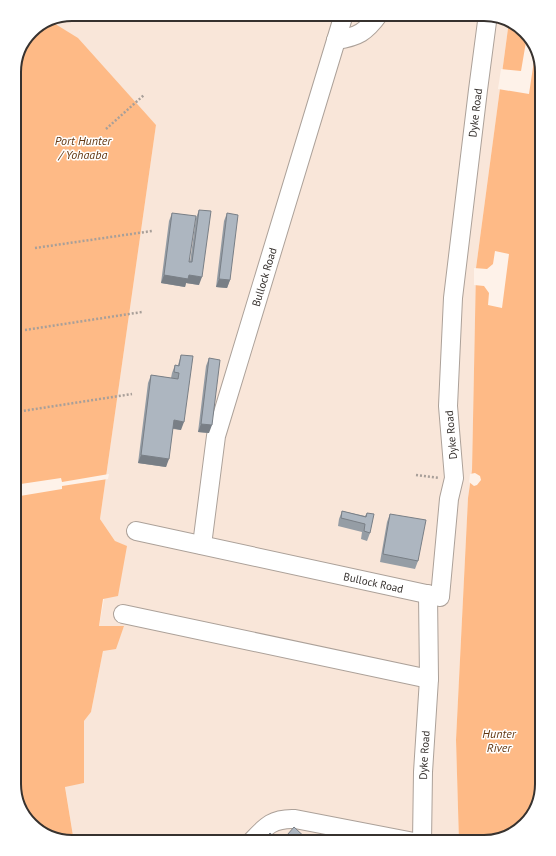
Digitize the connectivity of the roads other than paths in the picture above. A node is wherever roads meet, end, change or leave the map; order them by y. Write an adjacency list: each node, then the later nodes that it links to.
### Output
1 (342, 21): 4 (street, Bullock Road)
2 (373, 21): 4 (street)
3 (487, 21): 7 (street, Dyke Road)
4 (336, 40): 6 (street, Bullock Road)
5 (136, 531): 6 (street, Bullock Road)
6 (202, 545): 7 (street, Bullock Road)
7 (428, 594): 9 (street, Dyke Road)
8 (122, 614): 9 (street)
9 (429, 679): 12 (street, Dyke Road)
10 (258, 835): 11 (street)
11 (378, 835)
12 (422, 835)

